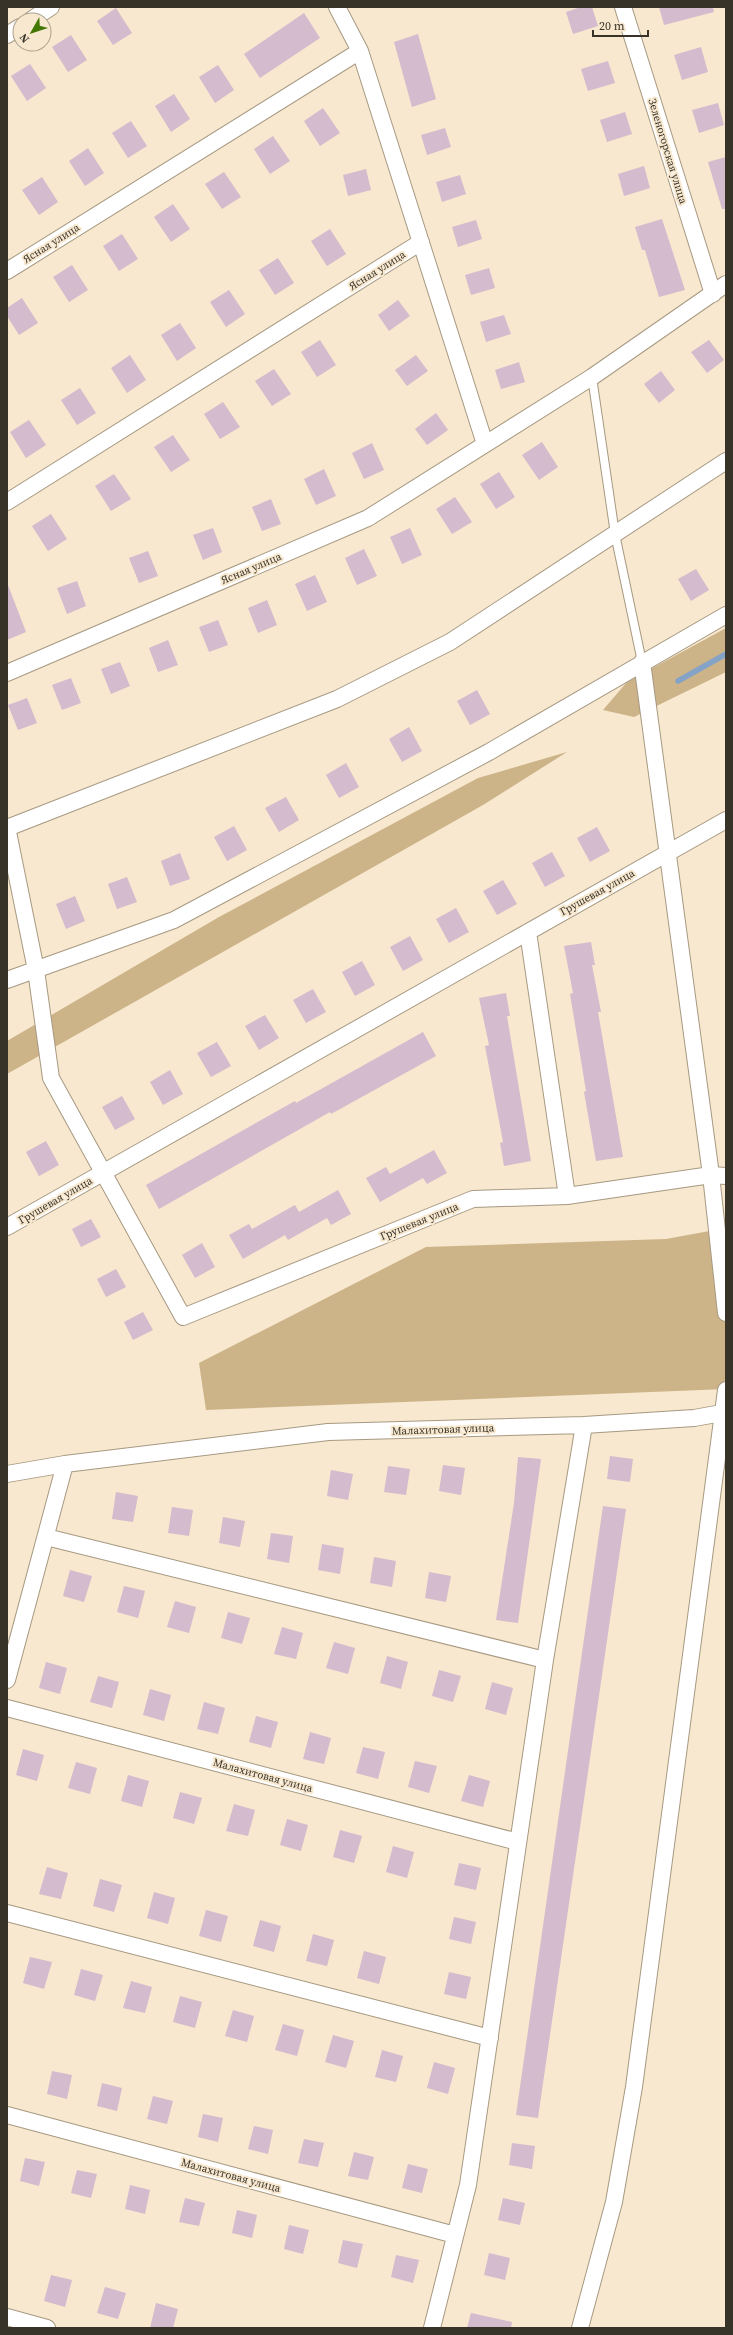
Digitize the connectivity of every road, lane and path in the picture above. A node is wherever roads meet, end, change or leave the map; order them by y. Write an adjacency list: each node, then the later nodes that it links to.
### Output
1 (337, 7): 3 (street)
2 (623, 7): 7 (street, Зеленогорская улица)
3 (360, 51): 4 (street); 5 (street, Ясная улица)
4 (421, 242): 9 (street); 11 (street, Ясная улица)
5 (7, 271)
6 (726, 284): 7 (street, Ясная улица)
7 (713, 294): 8 (street, Ясная улица)
8 (592, 377): 9 (street, Ясная улица); 12 (lane)
9 (485, 444): 15 (street, Ясная улица)
10 (726, 461): 12 (street)
11 (7, 502)
12 (615, 534): 14 (lane); 17 (street)
13 (726, 615): 14 (street)
14 (642, 662): 18 (street); 20 (street)
15 (7, 673)
16 (726, 820): 18 (street, Грушевая улица)
17 (7, 828): 20 (street)
18 (667, 853): 19 (street, Грушевая улица); 23 (street)
19 (528, 932): 22 (street, Грушевая улица); 24 (street)
20 (36, 970): 21 (street); 22 (street)
21 (7, 980)
22 (102, 1173): 24 (street, Грушевая улица); 25 (street, Грушевая улица)
23 (719, 1175): 24 (street); 26 (street)
24 (567, 1196)
25 (7, 1227)
26 (726, 1313)
27 (726, 1390): 28 (street)
28 (722, 1413): 29 (street, Малахитовая улица); 44 (street)
29 (584, 1424): 30 (street, Малахитовая улица); 33 (street)
30 (65, 1464): 31 (street, Малахитовая улица); 32 (street)
31 (7, 1474)
32 (46, 1537): 33 (street); 34 (street)
33 (545, 1660): 36 (street)
34 (7, 1680)
35 (7, 1708): 36 (street, Малахитовая улица)
36 (518, 1842): 38 (street)
37 (7, 1913): 38 (street)
38 (490, 2038): 40 (street)
39 (7, 2115): 40 (street, Малахитовая улица)
40 (455, 2235): 43 (street)
41 (7, 2317): 42 (street)
42 (47, 2328)
43 (432, 2328)
44 (580, 2328)

